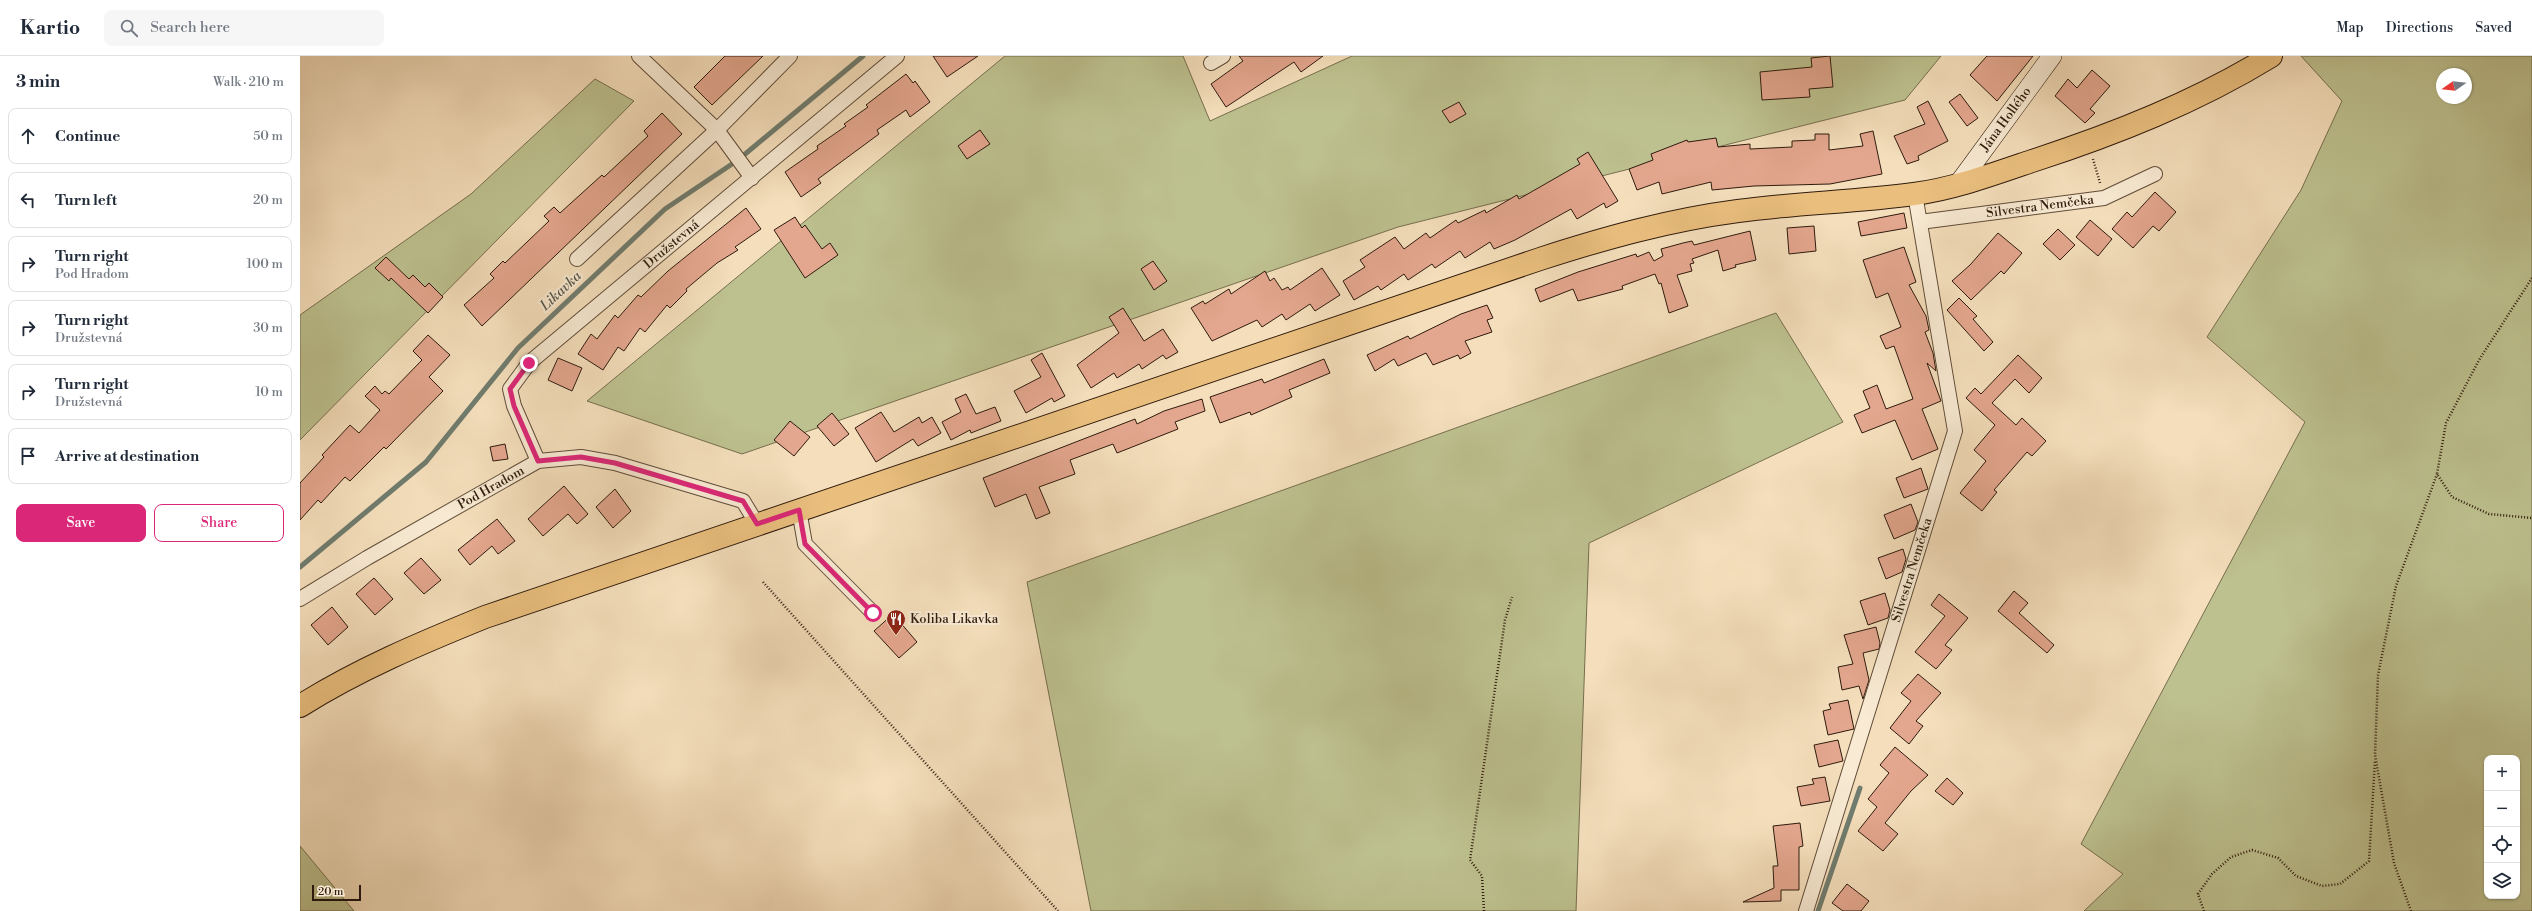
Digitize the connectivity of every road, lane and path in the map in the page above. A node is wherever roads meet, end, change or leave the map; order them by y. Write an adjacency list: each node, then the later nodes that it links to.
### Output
1 (639, 56): 6 (street)
2 (790, 56): 6 (street)
3 (897, 56): 9 (street, Družstevná)
4 (2052, 56): 10 (street, Jána Hollého)
5 (2270, 56): 7 (main road)
6 (717, 130): 9 (street); 14 (street)
7 (2088, 143): 10 (main road); 12 (path)
8 (2155, 174): 12 (street, Silvestra Nemčeka)
9 (752, 178): 16 (street, Družstevná)
10 (1959, 183): 11 (main road)
11 (1915, 194): 13 (street, Silvestra Nemčeka); 18 (main road)
12 (2104, 198): 13 (street, Silvestra Nemčeka)
13 (1920, 222): 29 (street, Silvestra Nemčeka)
14 (576, 259)
15 (2532, 278): 17 (path)
16 (538, 461): 20 (street, Pod Hradom); 23 (street, Pod Hradom)
17 (2436, 474): 19 (path); 26 (path)
18 (799, 510): 20 (main road); 24 (street)
19 (2532, 518)
20 (757, 524): 25 (main road)
21 (764, 582): 27 (path)
22 (1512, 597): 28 (path)
23 (300, 600)
24 (873, 613)
25 (300, 706)
26 (2375, 755): 30 (path); 31 (path)
27 (1058, 911)
28 (1484, 911)
29 (1806, 911)
30 (2204, 911)
31 (2411, 911)

